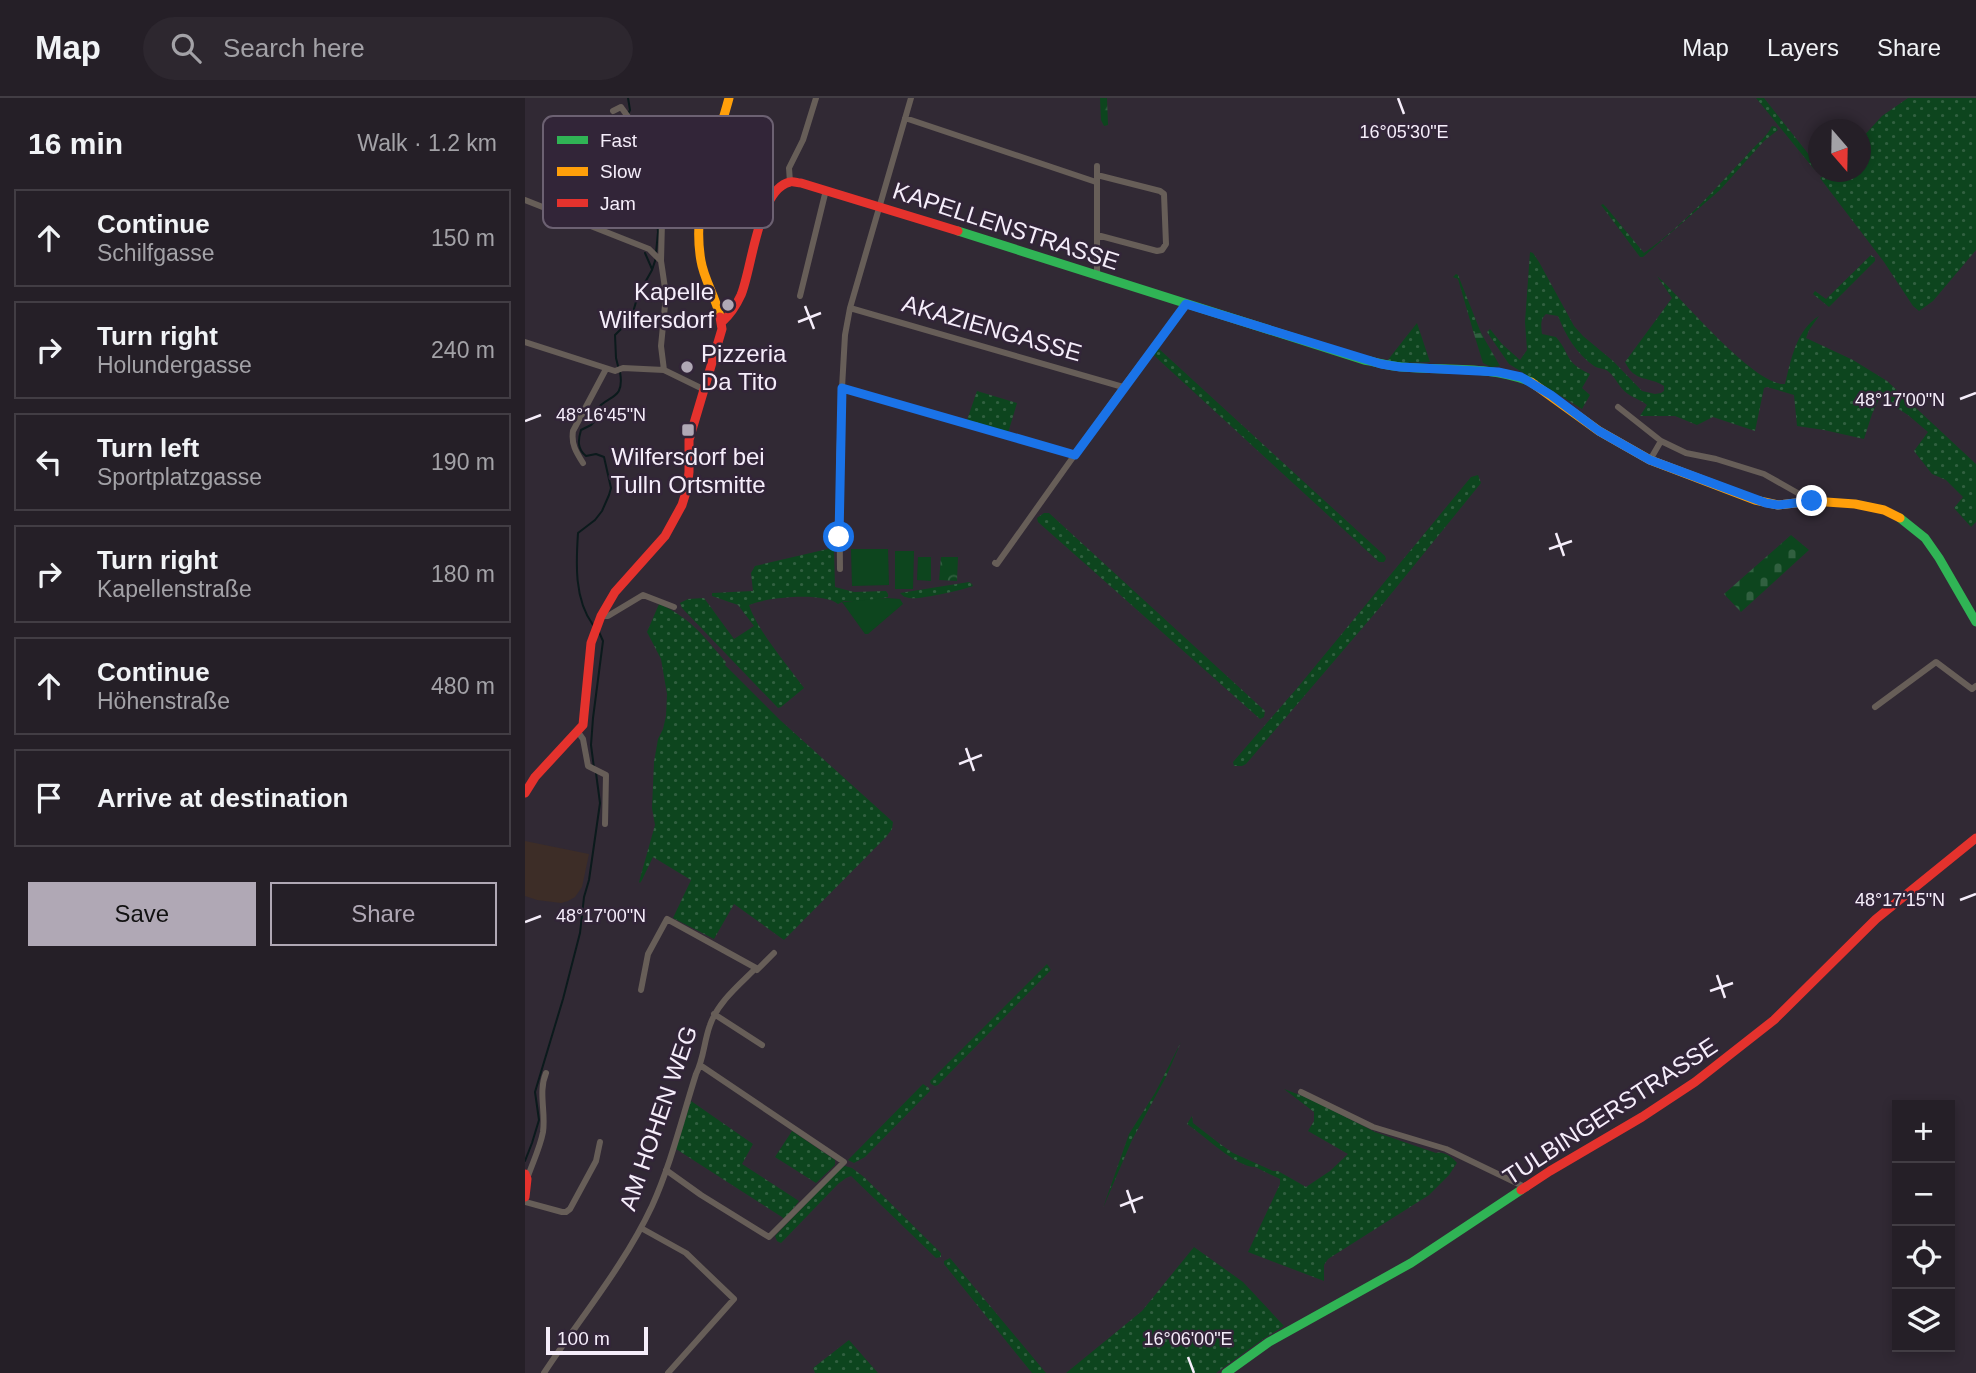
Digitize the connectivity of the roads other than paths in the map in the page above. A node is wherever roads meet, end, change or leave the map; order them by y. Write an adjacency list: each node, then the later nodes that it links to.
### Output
1 (729, 98): 6 (street)
2 (816, 98): 10 (street)
3 (911, 98): 7 (street)
4 (613, 111): 5 (street)
5 (627, 116)
6 (723, 116)
7 (905, 118): 9 (street); 14 (street)
8 (1097, 166): 9 (street)
9 (1097, 179): 20 (street); 20 (street)
10 (790, 182): 11 (street, KAPELLENSTRASSE); 12 (street)
11 (826, 190): 14 (street, KAPELLENSTRASSE); 23 (street)
12 (773, 194)
13 (525, 200): 15 (street)
14 (880, 206): 22 (street, KAPELLENSTRASSE); 25 (street)
15 (543, 207)
16 (596, 228): 21 (street)
17 (662, 228): 21 (street)
18 (700, 228): 26 (street)
19 (759, 228): 26 (street)
20 (1097, 235): 22 (street)
21 (660, 259): 29 (street)
22 (1097, 276): 24 (street, KAPELLENSTRASSE)
23 (800, 296)
24 (1186, 304): 30 (street); 36 (street, KAPELLENSTRASSE)
25 (850, 307): 30 (street, AKAZIENGASSE); 31 (street)
26 (722, 322): 32 (street)
27 (525, 342): 28 (street)
28 (606, 369): 29 (street); 37 (street)
29 (664, 370): 32 (street)
30 (1123, 387): 35 (street)
31 (842, 388): 35 (street); 40 (street)
32 (705, 390): 42 (street)
33 (1618, 407): 34 (street)
34 (1661, 441): 36 (street); 38 (street)
35 (1075, 455): 39 (street)
36 (1650, 460): 38 (street, KAPELLENSTRASSE)
37 (583, 463)
38 (1812, 501): 43 (street, KAPELLENSTRASSE)
39 (995, 563)
40 (840, 569)
41 (674, 607): 42 (street)
42 (599, 620): 46 (street)
43 (1976, 622)
44 (1976, 686): 45 (street)
45 (1874, 707)
46 (578, 732): 47 (street); 48 (street)
47 (525, 793)
48 (605, 824)
49 (1976, 838): 61 (street, TULBINGERSTRASSE)
50 (774, 953): 51 (street, AM HOHEN WEG)
51 (756, 968): 52 (street); 53 (street, AM HOHEN WEG)
52 (641, 990)
53 (714, 1014): 54 (street, AM HOHEN WEG); 55 (street, AM HOHEN WEG)
54 (762, 1045)
55 (700, 1065): 59 (street, AM HOHEN WEG); 59 (street)
56 (546, 1073): 60 (street)
57 (1301, 1092): 61 (street)
58 (600, 1142): 63 (street)
59 (666, 1170): 64 (street, AM HOHEN WEG)
60 (526, 1177): 62 (street)
61 (1527, 1188): 67 (street, TULBINGERSTRASSE)
62 (525, 1197)
63 (525, 1202)
64 (641, 1228): 65 (street, AM HOHEN WEG); 66 (street)
65 (544, 1373)
66 (668, 1373)
67 (1226, 1373)

